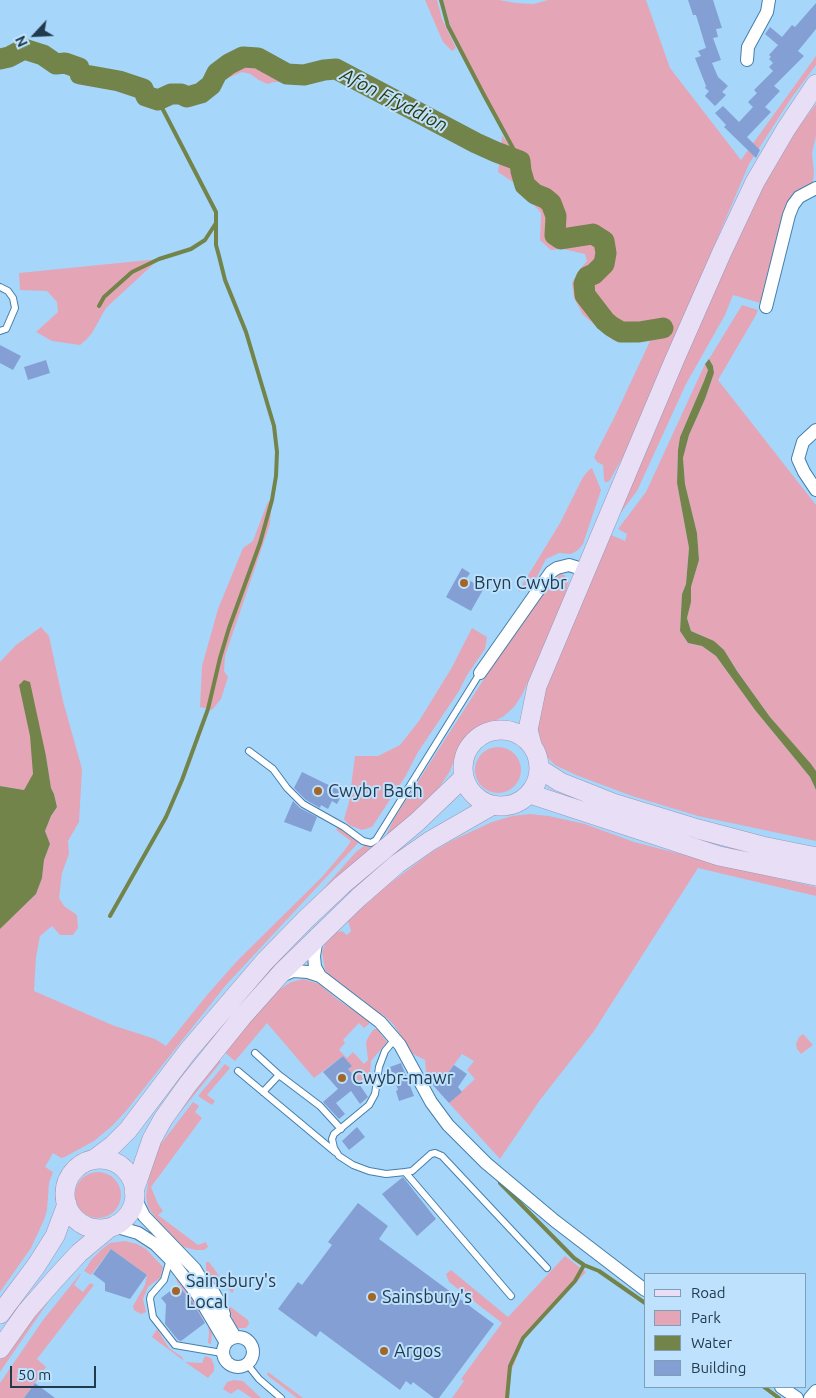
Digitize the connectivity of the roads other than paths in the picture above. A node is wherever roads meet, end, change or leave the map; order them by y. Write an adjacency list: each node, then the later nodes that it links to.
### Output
1 (769, 0): 2 (street)
2 (747, 60)
3 (816, 84): 10 (main road)
4 (816, 188): 6 (street)
5 (0, 288): 7 (lane)
6 (771, 303)
7 (0, 331)
8 (816, 430): 9 (street)
9 (816, 490)
10 (585, 570): 11 (street); 12 (main road)
11 (480, 673): 15 (lane)
12 (537, 686): 13 (main road); 14 (main road)
13 (508, 730): 14 (main road); 17 (main road)
14 (532, 744): 16 (main road)
15 (250, 751)
16 (540, 769): 18 (main road); 20 (main road)
17 (464, 778): 19 (main road); 32 (main road)
18 (530, 794): 19 (main road); 21 (main road)
19 (491, 806): 22 (main road)
20 (816, 857)
21 (816, 876)
22 (318, 936): 23 (street); 24 (main road)
23 (320, 976): 24 (street); 25 (street)
24 (278, 977): 34 (main road)
25 (395, 1039): 30 (lane); 39 (street)
26 (255, 1053): 28 (lane)
27 (238, 1071): 29 (lane)
28 (279, 1075): 29 (lane); 30 (lane)
29 (264, 1092): 31 (lane)
30 (341, 1129): 31 (lane)
31 (340, 1156): 33 (lane)
32 (93, 1160): 34 (main road); 35 (main road)
33 (404, 1172): 38 (lane); 40 (lane)
34 (135, 1195): 36 (main road); 42 (street)
35 (66, 1204): 36 (main road); 41 (main road)
36 (112, 1227): 37 (street); 43 (main road)
37 (170, 1259): 42 (street); 42 (lane)
38 (546, 1268)
39 (644, 1289)
40 (511, 1296)
41 (0, 1314)
42 (229, 1341): 44 (street); 44 (street)
43 (0, 1349)
44 (247, 1364): 47 (lane)
45 (782, 1388): 48 (street)
46 (816, 1391): 49 (street)
47 (281, 1398)
48 (797, 1398)
49 (810, 1398)

